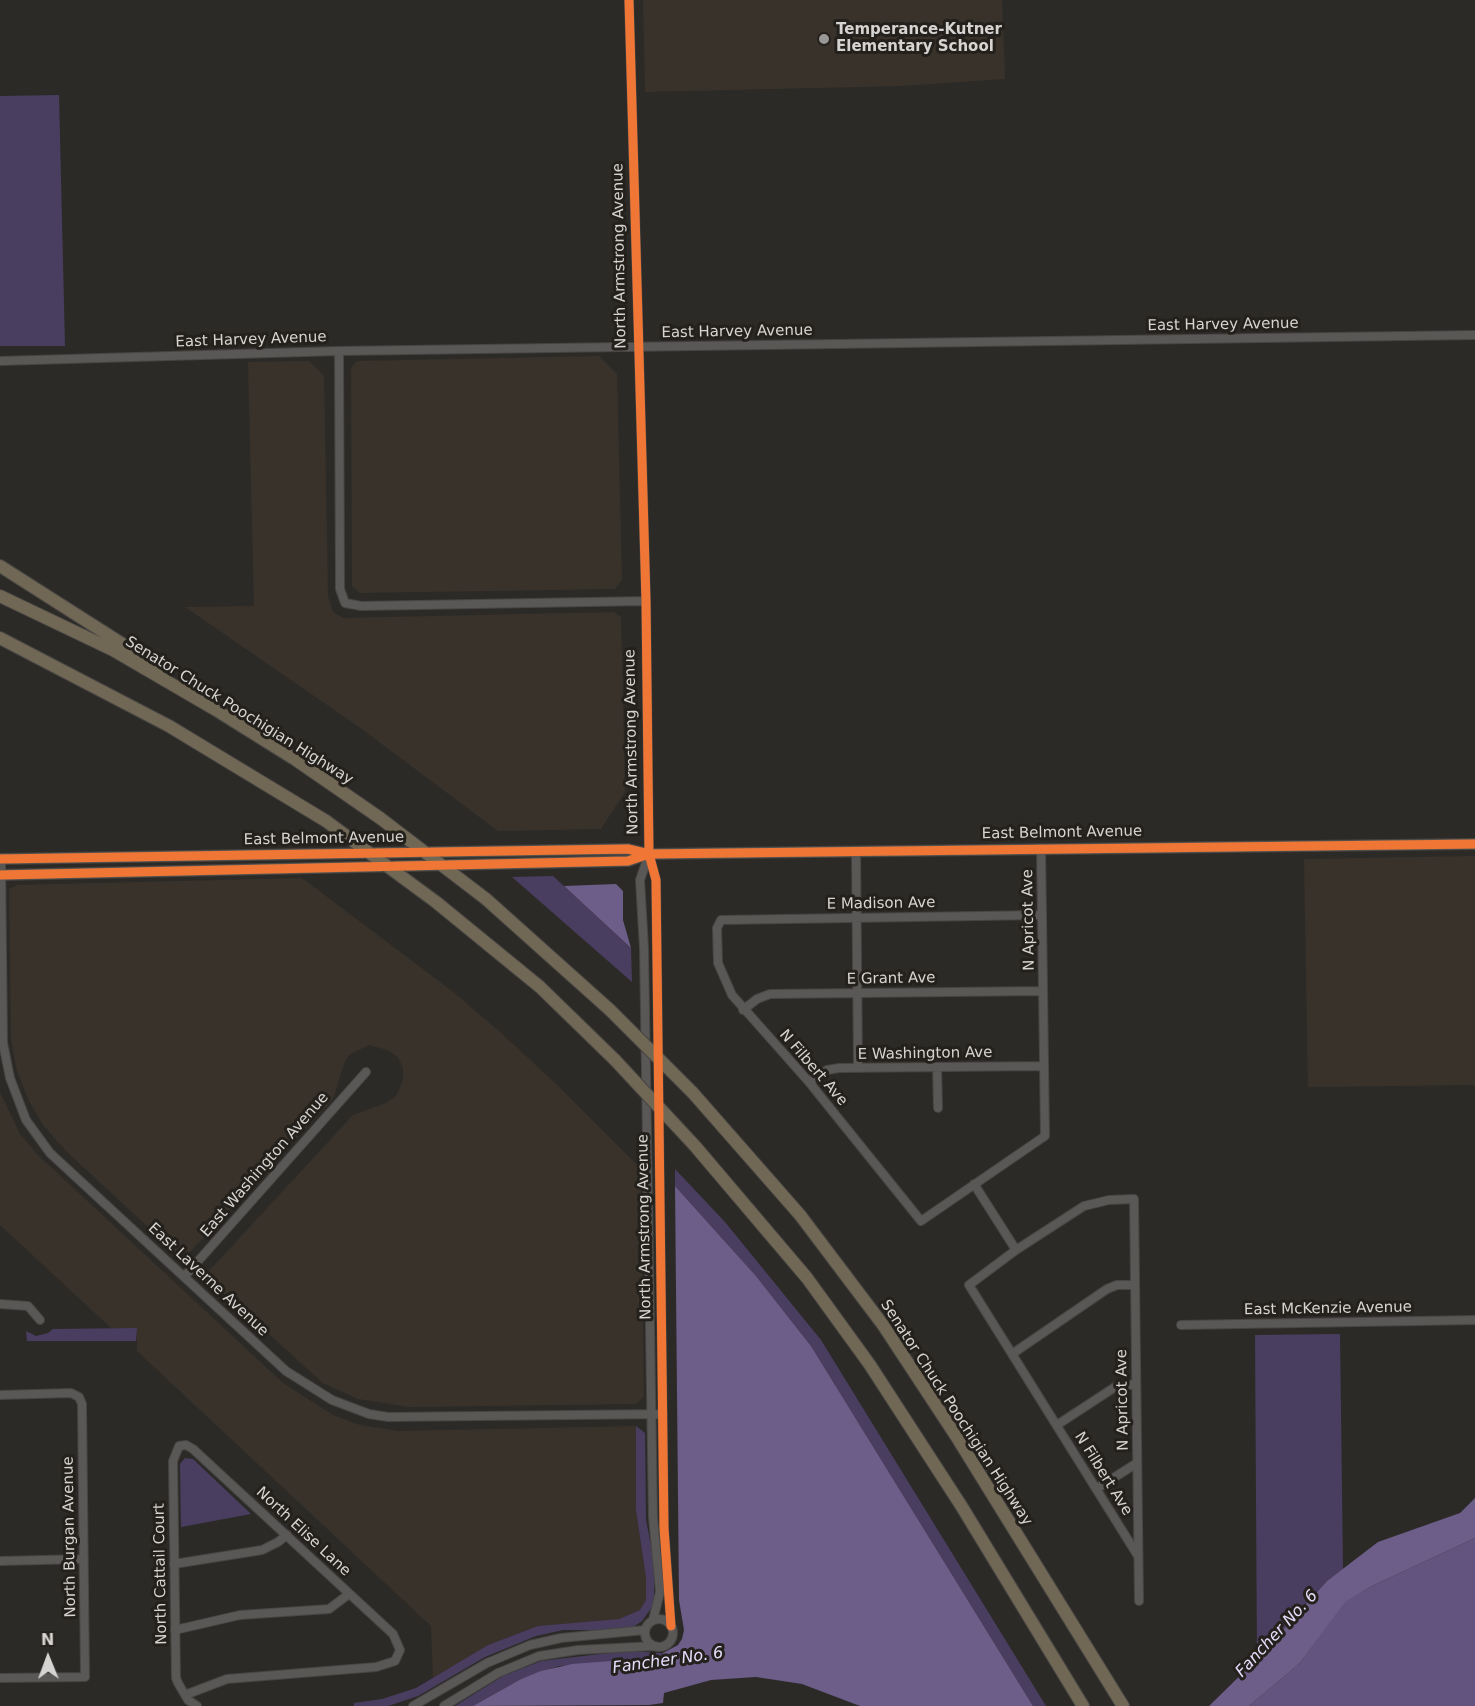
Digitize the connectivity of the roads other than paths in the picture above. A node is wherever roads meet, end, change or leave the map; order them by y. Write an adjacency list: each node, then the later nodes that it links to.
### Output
1 (629, 0): 3 (street, North Armstrong Avenue)
2 (1475, 335): 3 (street, East Harvey Avenue)
3 (637, 347): 4 (street, East Harvey Avenue); 8 (street, North Armstrong Avenue)
4 (339, 351): 5 (street, East Harvey Avenue); 8 (street)
5 (0, 361)
6 (0, 566): 12 (highway)
7 (0, 596): 12 (highway, Senator Chuck Poochigian Highway)
8 (646, 601): 16 (street, North Armstrong Avenue)
9 (0, 638): 11 (highway)
10 (0, 647): 11 (highway)
11 (108, 693): 66 (highway, bridge)
12 (216, 710): 67 (highway, Senator Chuck Poochigian Highway, bridge)
13 (1475, 844): 14 (main road, East Belmont Avenue)
14 (1041, 848): 15 (main road, East Belmont Avenue); 19 (street, N Apricot Ave)
15 (856, 851): 16 (main road, East Belmont Avenue); 20 (street)
16 (649, 854): 17 (main road, East Belmont Avenue); 18 (main road, East Belmont Avenue); 43 (street, North Armstrong Avenue); 44 (street, North Armstrong Avenue)
17 (0, 859): 18 (street, East Laverne Avenue)
18 (0, 875): 25 (street, East Laverne Avenue)
19 (1042, 915): 20 (street, E Madison Ave); 22 (street, N Apricot Ave)
20 (857, 918): 21 (street, E Madison Ave); 23 (street)
21 (721, 920): 24 (street, N Filbert Ave)
22 (1043, 991): 23 (street, E Grant Ave); 26 (street, N Apricot Ave)
23 (858, 993): 24 (street, E Grant Ave); 28 (street)
24 (743, 1010): 30 (street, N Filbert Ave)
25 (3, 1061): 34 (street, East Laverne Avenue)
26 (1044, 1066): 27 (street, E Washington Ave); 32 (street, N Apricot Ave)
27 (937, 1067): 28 (street, E Washington Ave); 31 (street)
28 (858, 1068): 30 (street, E Washington Ave)
29 (366, 1072): 34 (street, East Washington Avenue)
30 (809, 1082): 32 (street, N Filbert Ave)
31 (938, 1108)
32 (974, 1184): 33 (street)
33 (1016, 1250): 35 (street, N Apricot Ave); 40 (street, N Filbert Ave)
34 (184, 1277): 43 (street, East Laverne Avenue)
35 (1135, 1285): 40 (street); 41 (street, N Apricot Ave)
36 (0, 1304): 37 (street)
37 (40, 1320)
38 (1475, 1320): 39 (street, East McKenzie Avenue)
39 (1181, 1325)
40 (1012, 1354): 45 (street, N Filbert Ave)
41 (1136, 1384): 45 (street); 47 (street, N Apricot Ave)
42 (0, 1395): 51 (street, North Burgan Avenue)
43 (651, 1414): 44 (street, East Laverne Avenue); 56 (street, North Armstrong Avenue)
44 (663, 1414): 57 (street, North Armstrong Avenue)
45 (1057, 1425): 48 (street, N Filbert Ave)
46 (179, 1446): 49 (street, North Elise Lane); 53 (street, North Cattail Court)
47 (1137, 1463): 48 (street); 50 (street, N Apricot Ave)
48 (1096, 1489): 50 (street, N Filbert Ave)
49 (287, 1535): 53 (street); 54 (street, North Elise Lane)
50 (1138, 1556): 55 (street, N Apricot Ave)
51 (84, 1559): 52 (street); 61 (street, North Burgan Avenue)
52 (0, 1561)
53 (174, 1564): 58 (street, North Cattail Court)
54 (349, 1594): 58 (street); 62 (street, North Elise Lane)
55 (1139, 1601)
56 (653, 1620): 57 (street); 59 (street)
57 (671, 1626): 60 (street)
58 (175, 1630): 62 (street, North Cattail Court)
59 (645, 1630): 60 (street); 64 (street)
60 (655, 1646): 65 (street)
61 (0, 1678)
62 (186, 1700): 63 (street)
63 (197, 1706)
64 (413, 1706)
65 (444, 1706)
66 (1083, 1706)
67 (1123, 1706)

